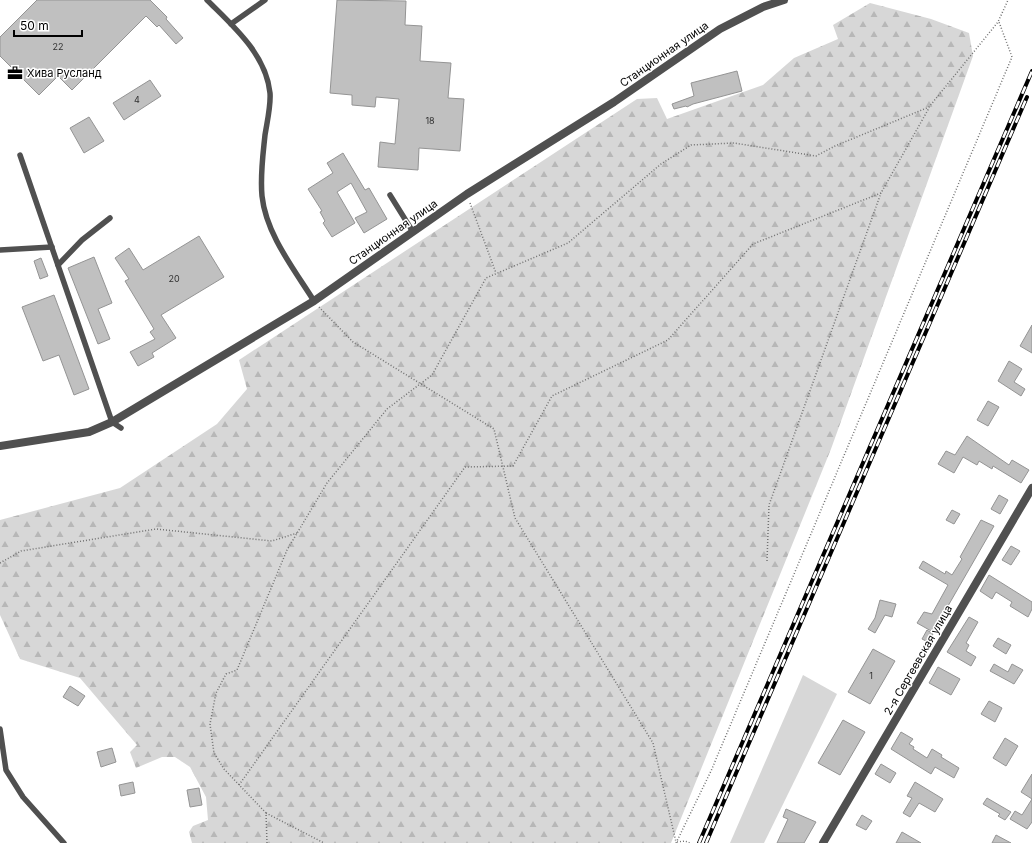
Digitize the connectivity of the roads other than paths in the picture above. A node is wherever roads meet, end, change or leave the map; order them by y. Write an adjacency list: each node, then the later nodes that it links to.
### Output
1 (207, 0): 4 (lane)
2 (265, 0): 4 (lane)
3 (784, 0): 8 (street, Станционная улица)
4 (231, 24): 12 (lane)
5 (20, 155): 9 (lane)
6 (390, 195): 8 (lane)
7 (110, 218): 11 (lane)
8 (413, 232): 12 (street, Станционная улица)
9 (52, 247): 10 (lane); 11 (lane)
10 (0, 250)
11 (58, 265): 13 (lane)
12 (314, 301): 13 (street, Станционная улица)
13 (112, 422): 14 (lane); 15 (street, Станционная улица)
14 (121, 428)
15 (0, 446)
16 (1032, 488): 19 (street, 2-я Сергеевская улица)
17 (0, 729): 18 (lane)
18 (64, 843)
19 (823, 843)

